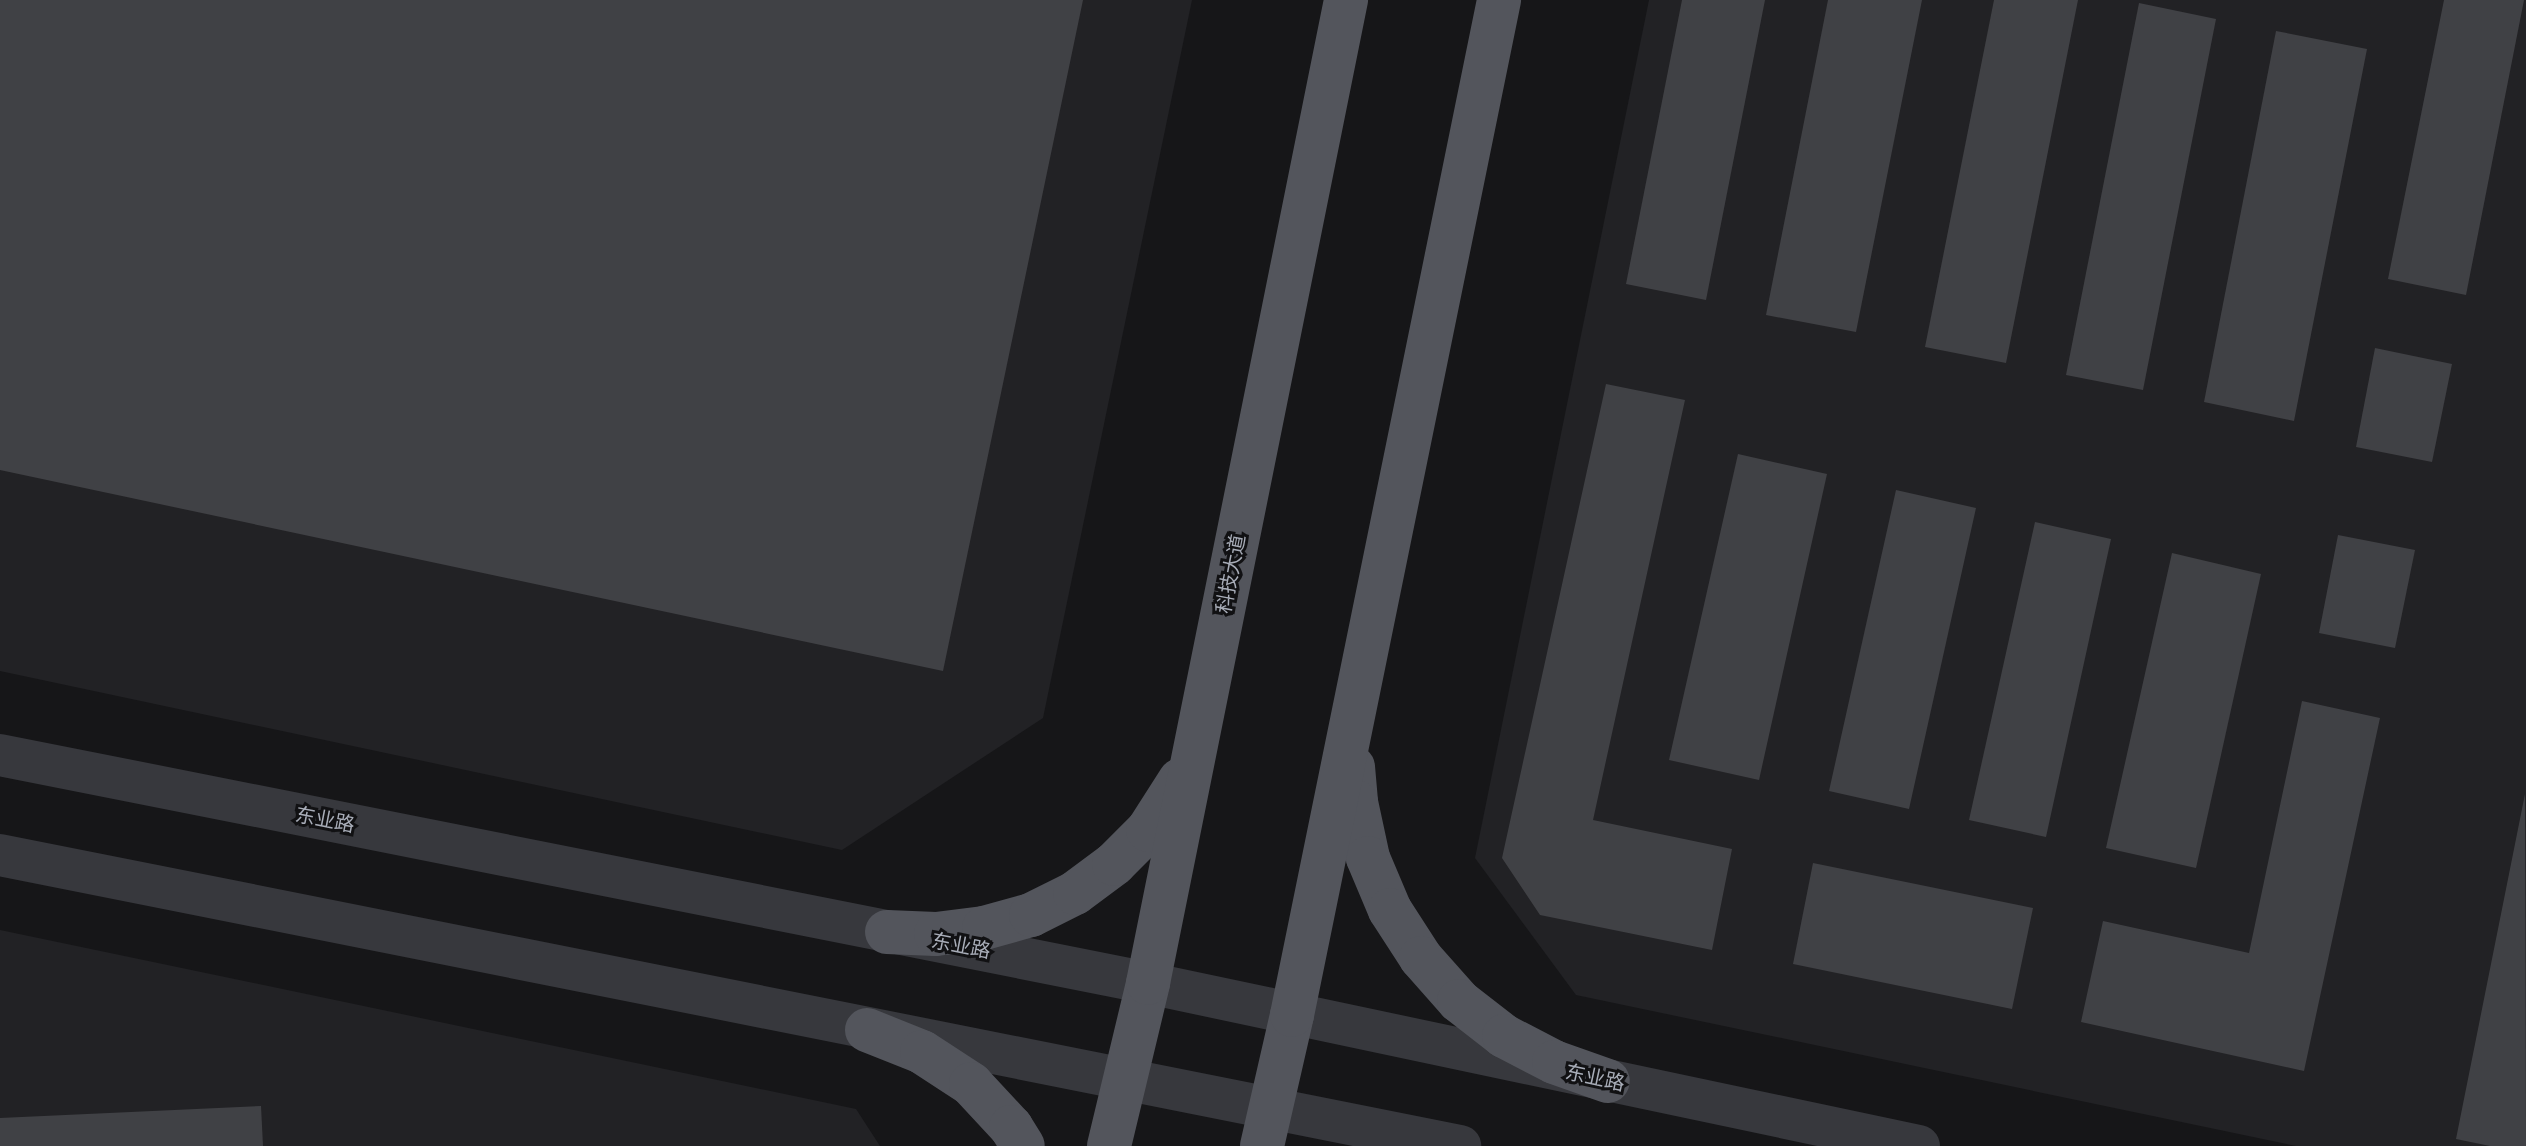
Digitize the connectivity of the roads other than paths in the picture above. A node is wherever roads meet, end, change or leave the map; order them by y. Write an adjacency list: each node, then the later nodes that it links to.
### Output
1 (1346, 0): 4 (main road, 科技大道)
2 (1499, 0): 3 (main road)
3 (1359, 688): 9 (main road); 12 (main road)
4 (1196, 745): 7 (main road); 8 (main road, 科技大道)
5 (0, 755): 7 (street, 东业路)
6 (0, 855): 10 (street)
7 (887, 932): 8 (street, 东业路)
8 (1148, 983): 9 (street, 东业路); 11 (main road, 科技大道)
9 (1292, 1015): 12 (street, 东业路); 13 (main road)
10 (867, 1030): 11 (street); 14 (main road)
11 (1125, 1081): 13 (street); 15 (main road, 科技大道)
12 (1608, 1081): 17 (street, 东业路)
13 (1266, 1126): 16 (street)
14 (1023, 1146)
15 (1109, 1146)
16 (1460, 1146)
17 (1919, 1146)

